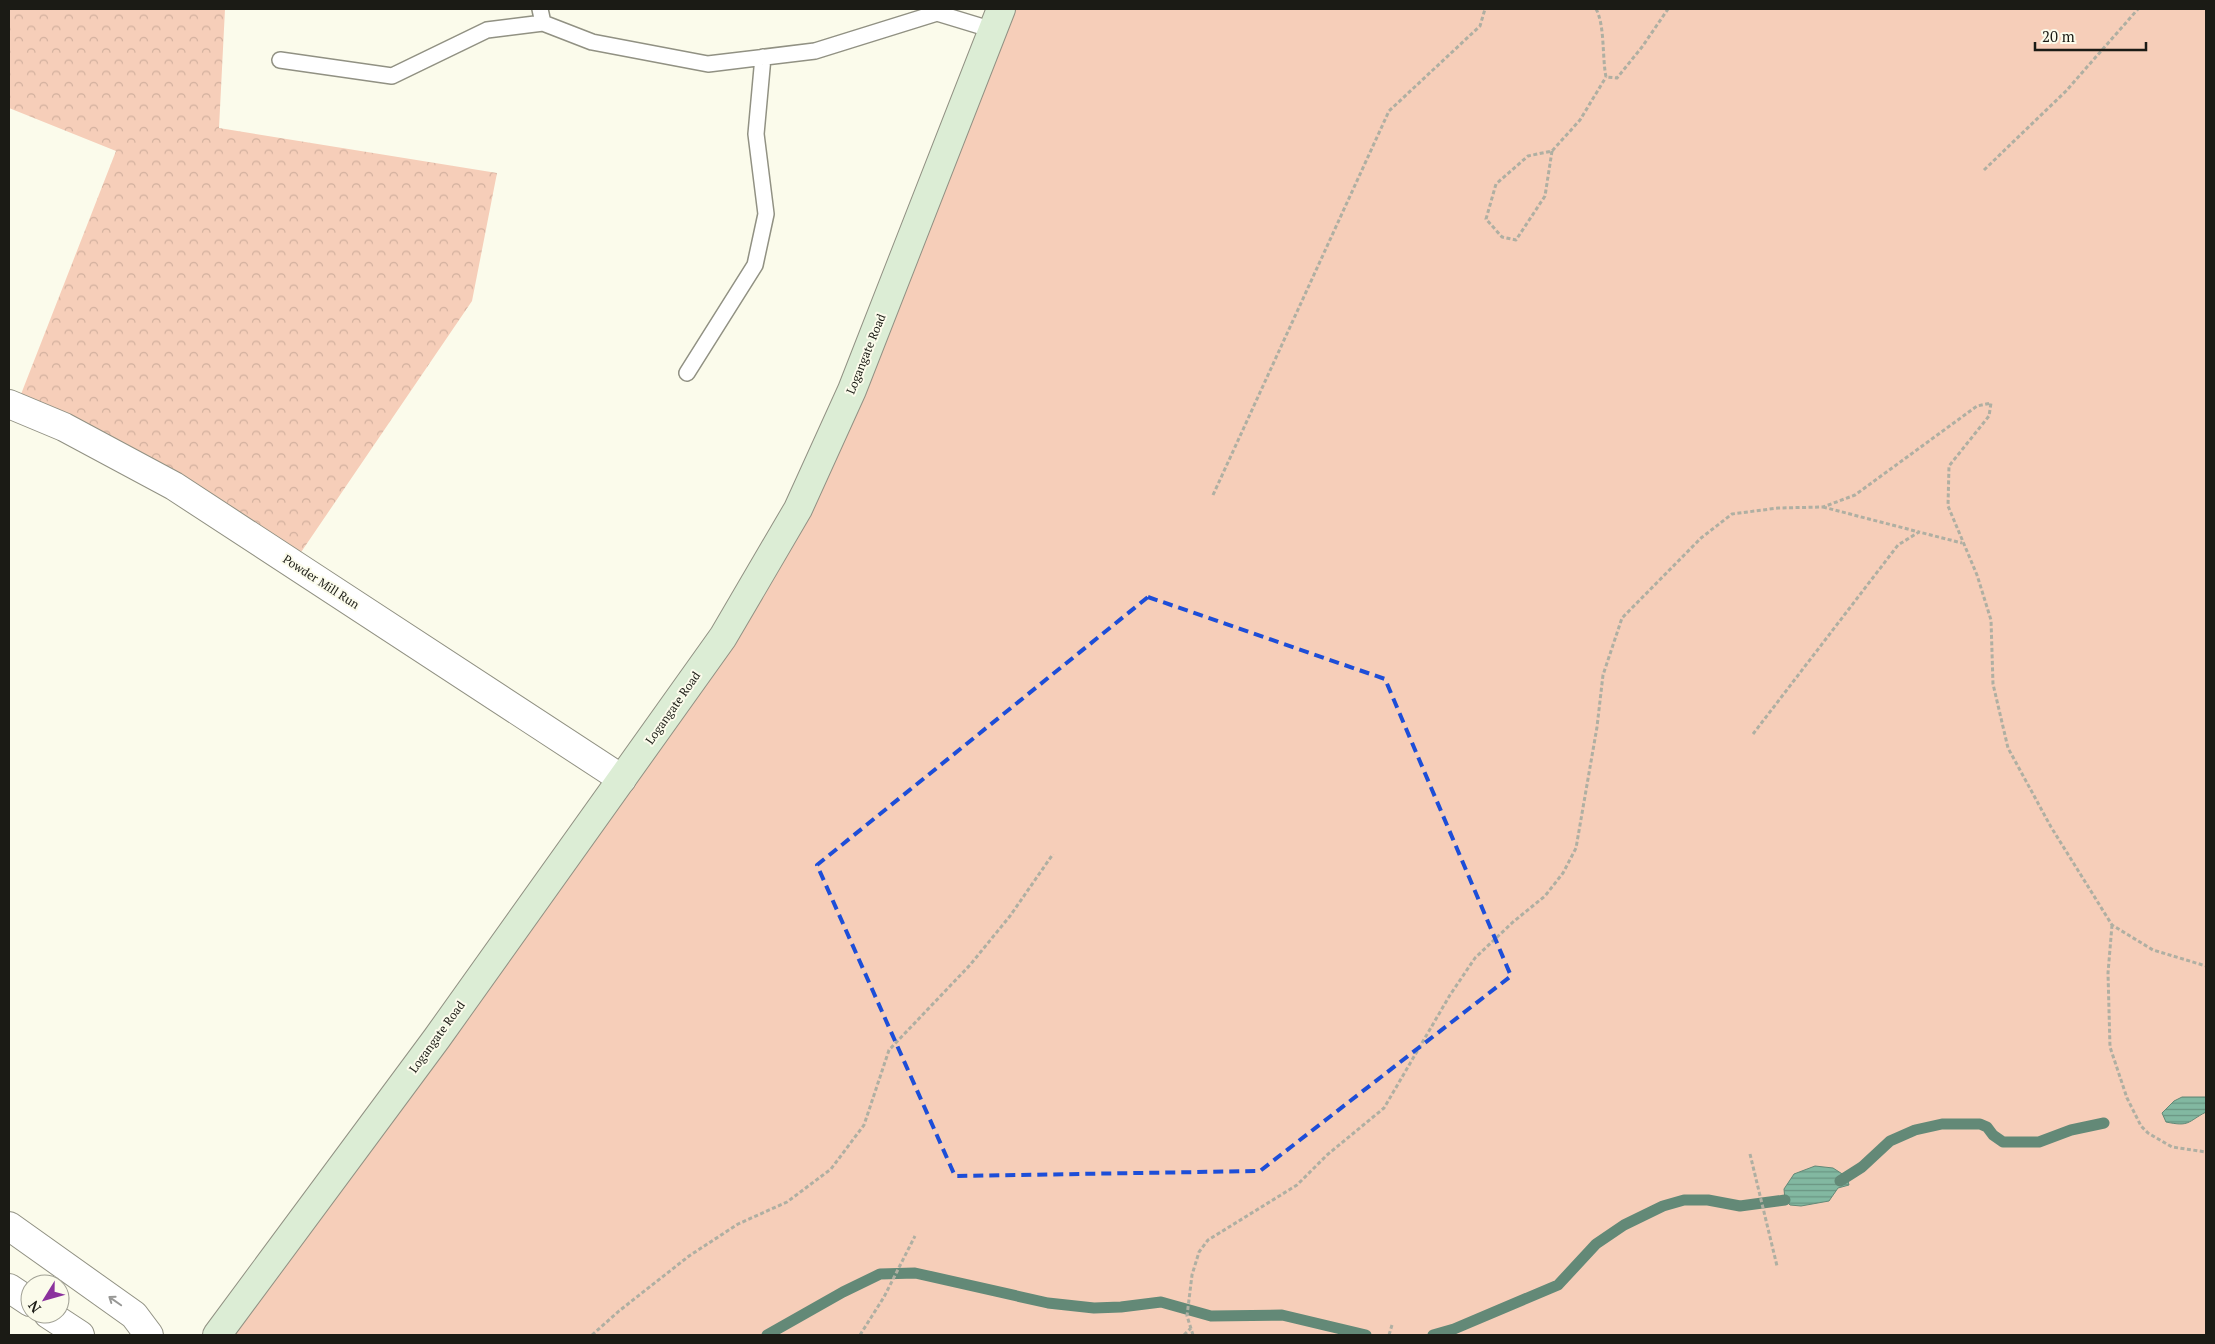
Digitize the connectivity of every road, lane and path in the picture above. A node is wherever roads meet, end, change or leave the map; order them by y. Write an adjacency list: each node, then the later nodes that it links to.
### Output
1 (1485, 9): 14 (path)
2 (1596, 9): 9 (path)
3 (1668, 9): 9 (path)
4 (2138, 9): 11 (path)
5 (541, 16): 7 (lane); 8 (lane)
6 (997, 20): 7 (lane); 19 (street, Logangate Road)
7 (763, 57): 12 (lane)
8 (280, 60)
9 (1606, 77): 10 (path)
10 (1552, 151): 10 (path)
11 (1984, 170)
12 (687, 373)
13 (9, 404): 19 (street, Powder Mill Run)
14 (1213, 495)
15 (1823, 507): 16 (path); 17 (path); 32 (path)
16 (1920, 532): 17 (path); 18 (path)
17 (1962, 544): 21 (path)
18 (1753, 734)
19 (622, 779): 35 (street, Logangate Road)
20 (1052, 854): 36 (path)
21 (2112, 925): 22 (path); 23 (path)
22 (2206, 966)
23 (2206, 1152)
24 (1750, 1154): 27 (path)
25 (9, 1226): 34 (street, one-way to 25)
26 (915, 1236): 37 (path)
27 (1777, 1266)
28 (9, 1288): 29 (street)
29 (20, 1295)
30 (63, 1324): 33 (street)
31 (1392, 1324): 40 (path)
32 (1191, 1328): 38 (path); 39 (path)
33 (80, 1335)
34 (149, 1335)
35 (217, 1335)
36 (592, 1335)
37 (860, 1335)
38 (1184, 1335)
39 (1192, 1335)
40 (1389, 1335)

